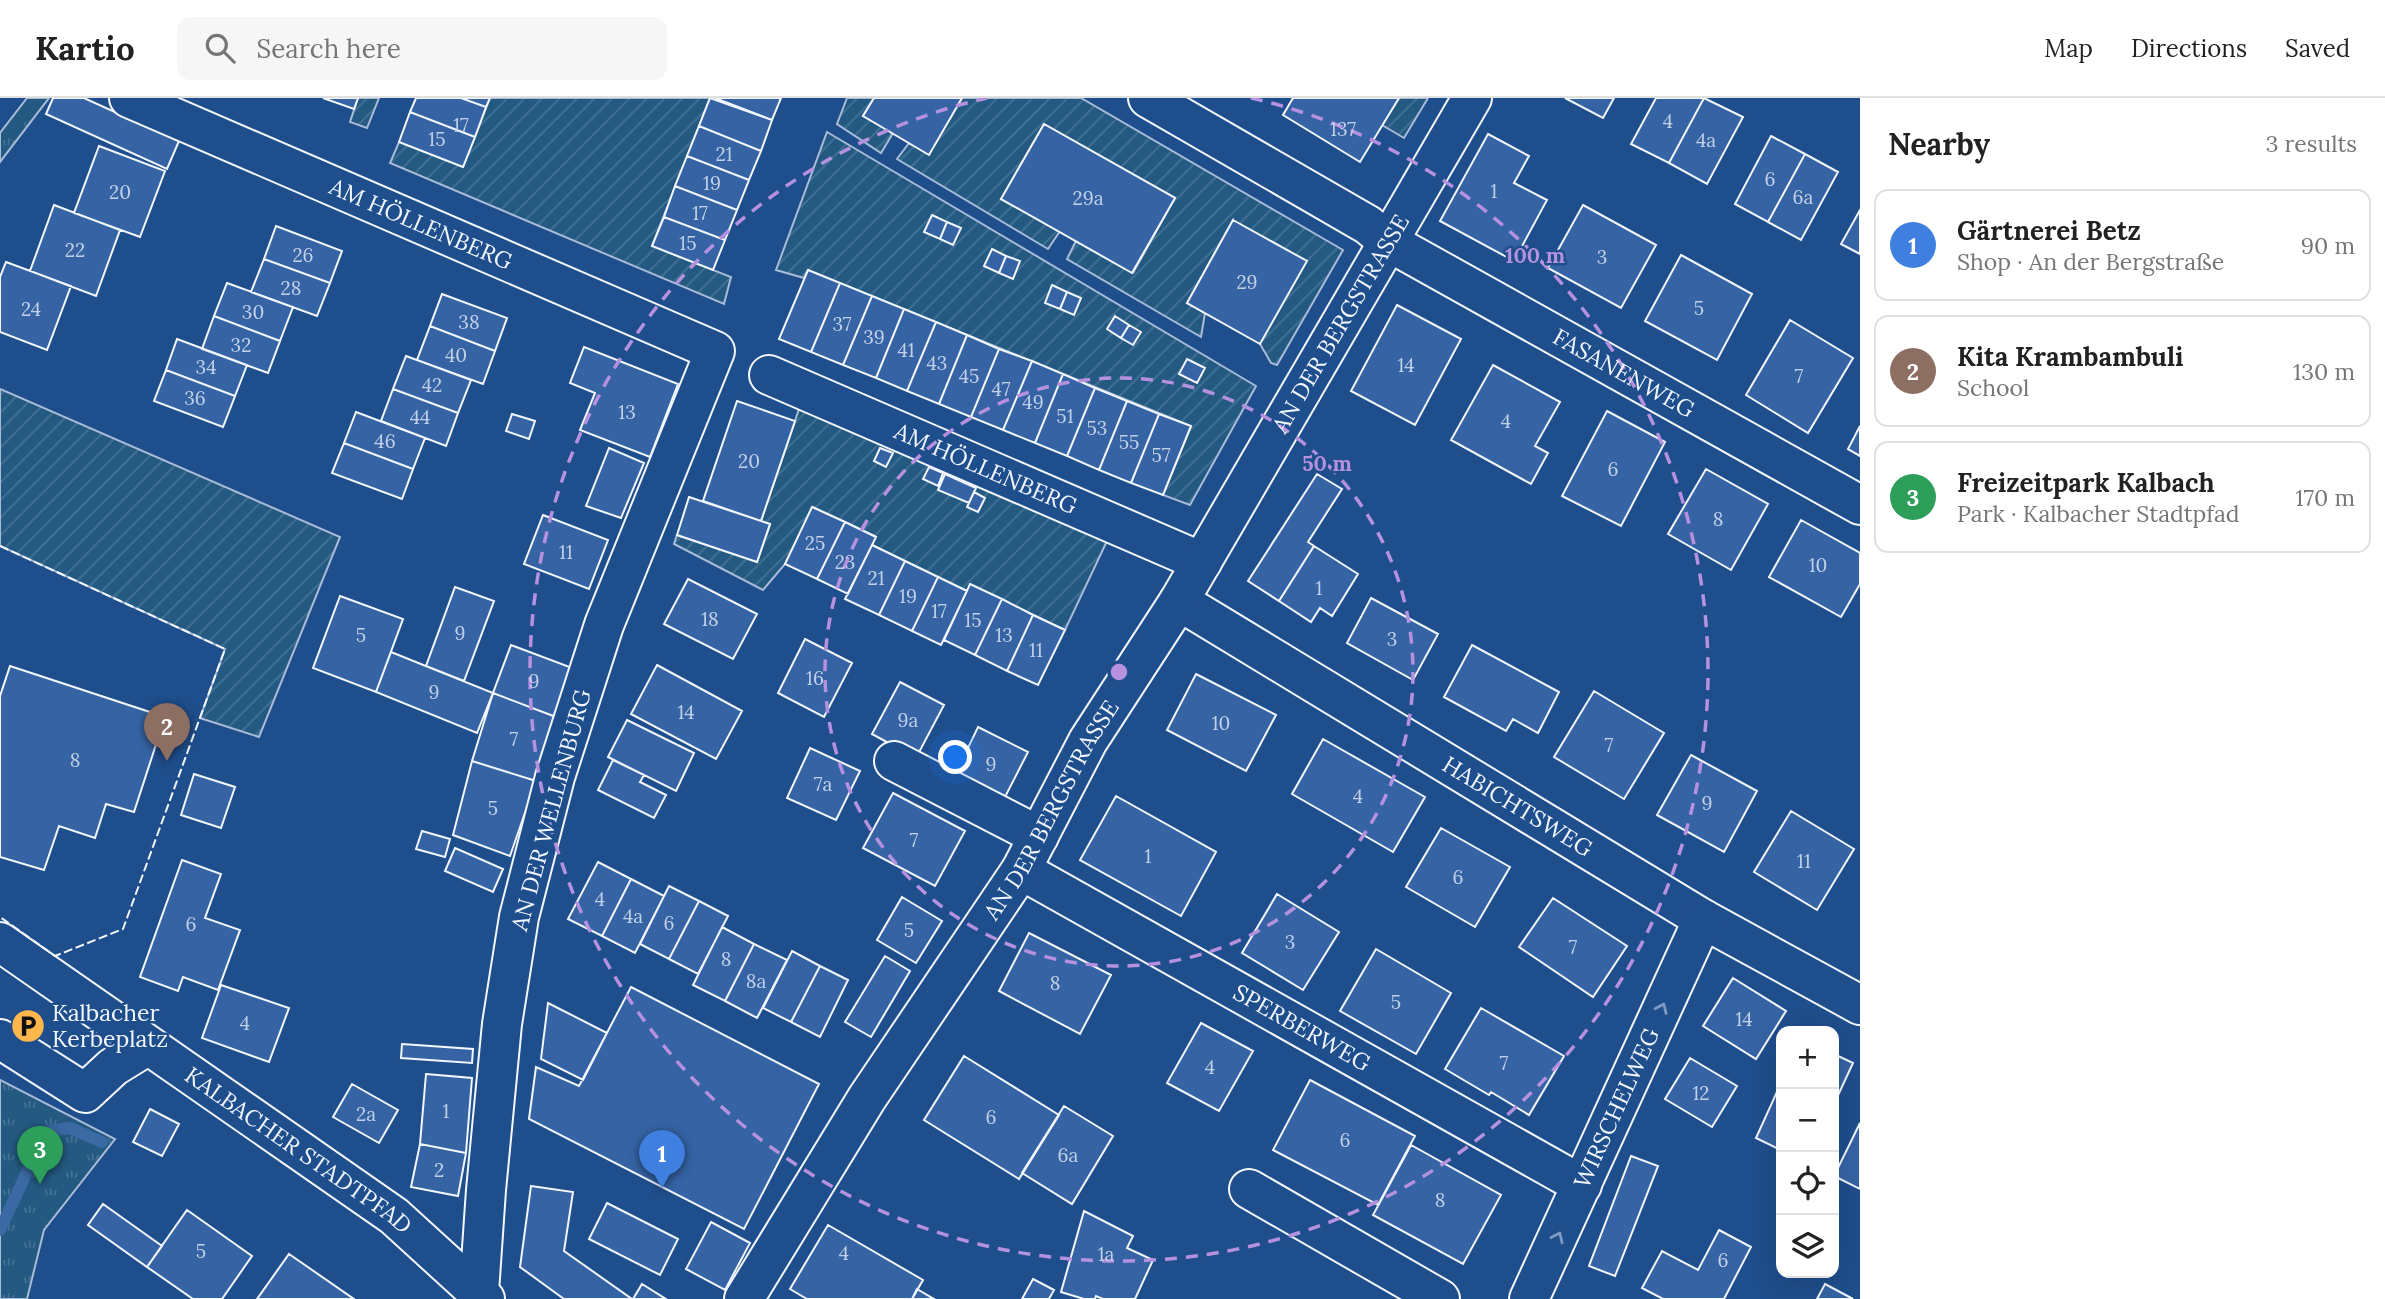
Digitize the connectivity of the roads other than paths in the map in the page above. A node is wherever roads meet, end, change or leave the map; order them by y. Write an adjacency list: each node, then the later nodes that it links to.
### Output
1 (129, 98): 5 (street, AM HÖLLENBERG)
2 (1148, 98): 4 (street, FASANENWEG)
3 (1472, 98): 4 (street, AN DER BERGSTRASSE)
4 (1387, 241): 7 (street, FASANENWEG); 8 (street, AN DER BERGSTRASSE)
5 (715, 351): 20 (street, AN DER WELLENBURG)
6 (769, 375): 8 (street, AM HÖLLENBERG)
7 (1860, 505)
8 (1202, 562): 9 (street, AN DER BERGSTRASSE)
9 (1180, 601): 11 (street, AN DER BERGSTRASSE); 13 (street, HABICHTSWEG)
10 (894, 761): 11 (street)
11 (1039, 836): 12 (street, AN DER BERGSTRASSE)
12 (1021, 870): 18 (street, SPERBERWEG); 21 (street, AN DER BERGSTRASSE)
13 (1703, 919): 15 (street, HABICHTSWEG); 18 (street, WIRSCHELWEG, one-way to 13)
14 (0, 942): 17 (street, KALBACHER STADTPFAD)
15 (1860, 1005)
16 (0, 1039): 17 (street)
17 (147, 1046): 20 (street, KALBACHER STADTPFAD)
18 (1582, 1185): 23 (street, WIRSCHELWEG, one-way to 18)
19 (1249, 1189): 22 (street)
20 (482, 1296)
21 (744, 1299)
22 (1440, 1299)
23 (1529, 1299)

